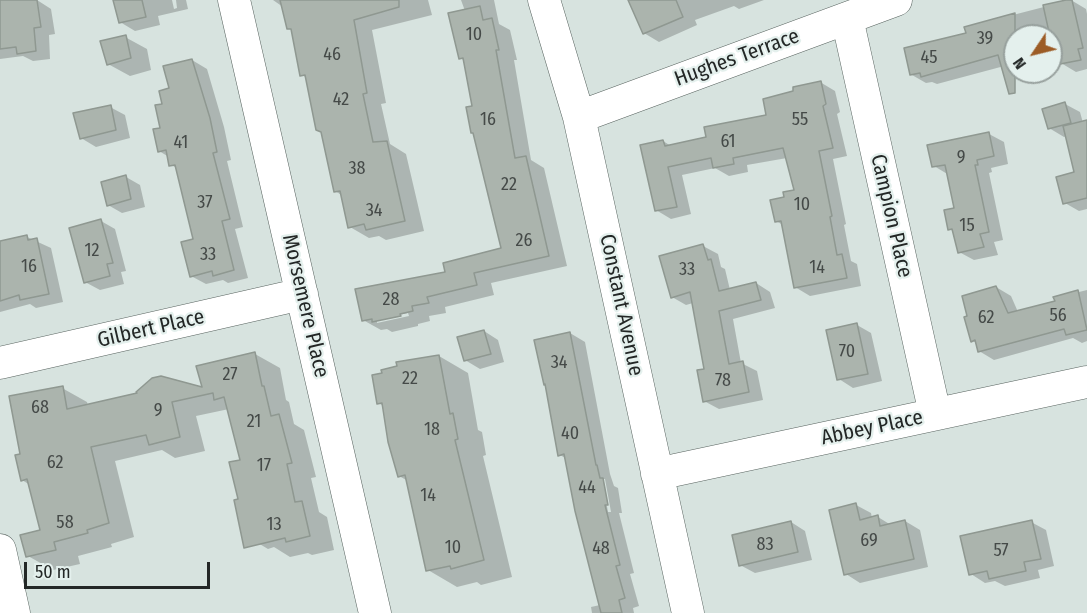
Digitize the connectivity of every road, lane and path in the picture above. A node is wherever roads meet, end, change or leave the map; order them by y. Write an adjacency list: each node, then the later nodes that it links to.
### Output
1 (234, 0): 6 (street, Morsemere Place)
2 (544, 0): 5 (street, Constant Avenue)
3 (896, 0): 4 (street, Hughes Terrace)
4 (847, 18): 5 (street, Hughes Terrace); 9 (street, Campion Place)
5 (579, 117): 10 (street, Constant Avenue)
6 (302, 294): 7 (street, Gilbert Place); 13 (street, Morsemere Place)
7 (0, 363)
8 (1087, 382): 9 (street, Abbey Place)
9 (935, 414): 10 (street, Abbey Place)
10 (657, 474): 14 (street, Constant Avenue)
11 (0, 550): 12 (street)
12 (14, 613)
13 (375, 613)
14 (688, 613)

